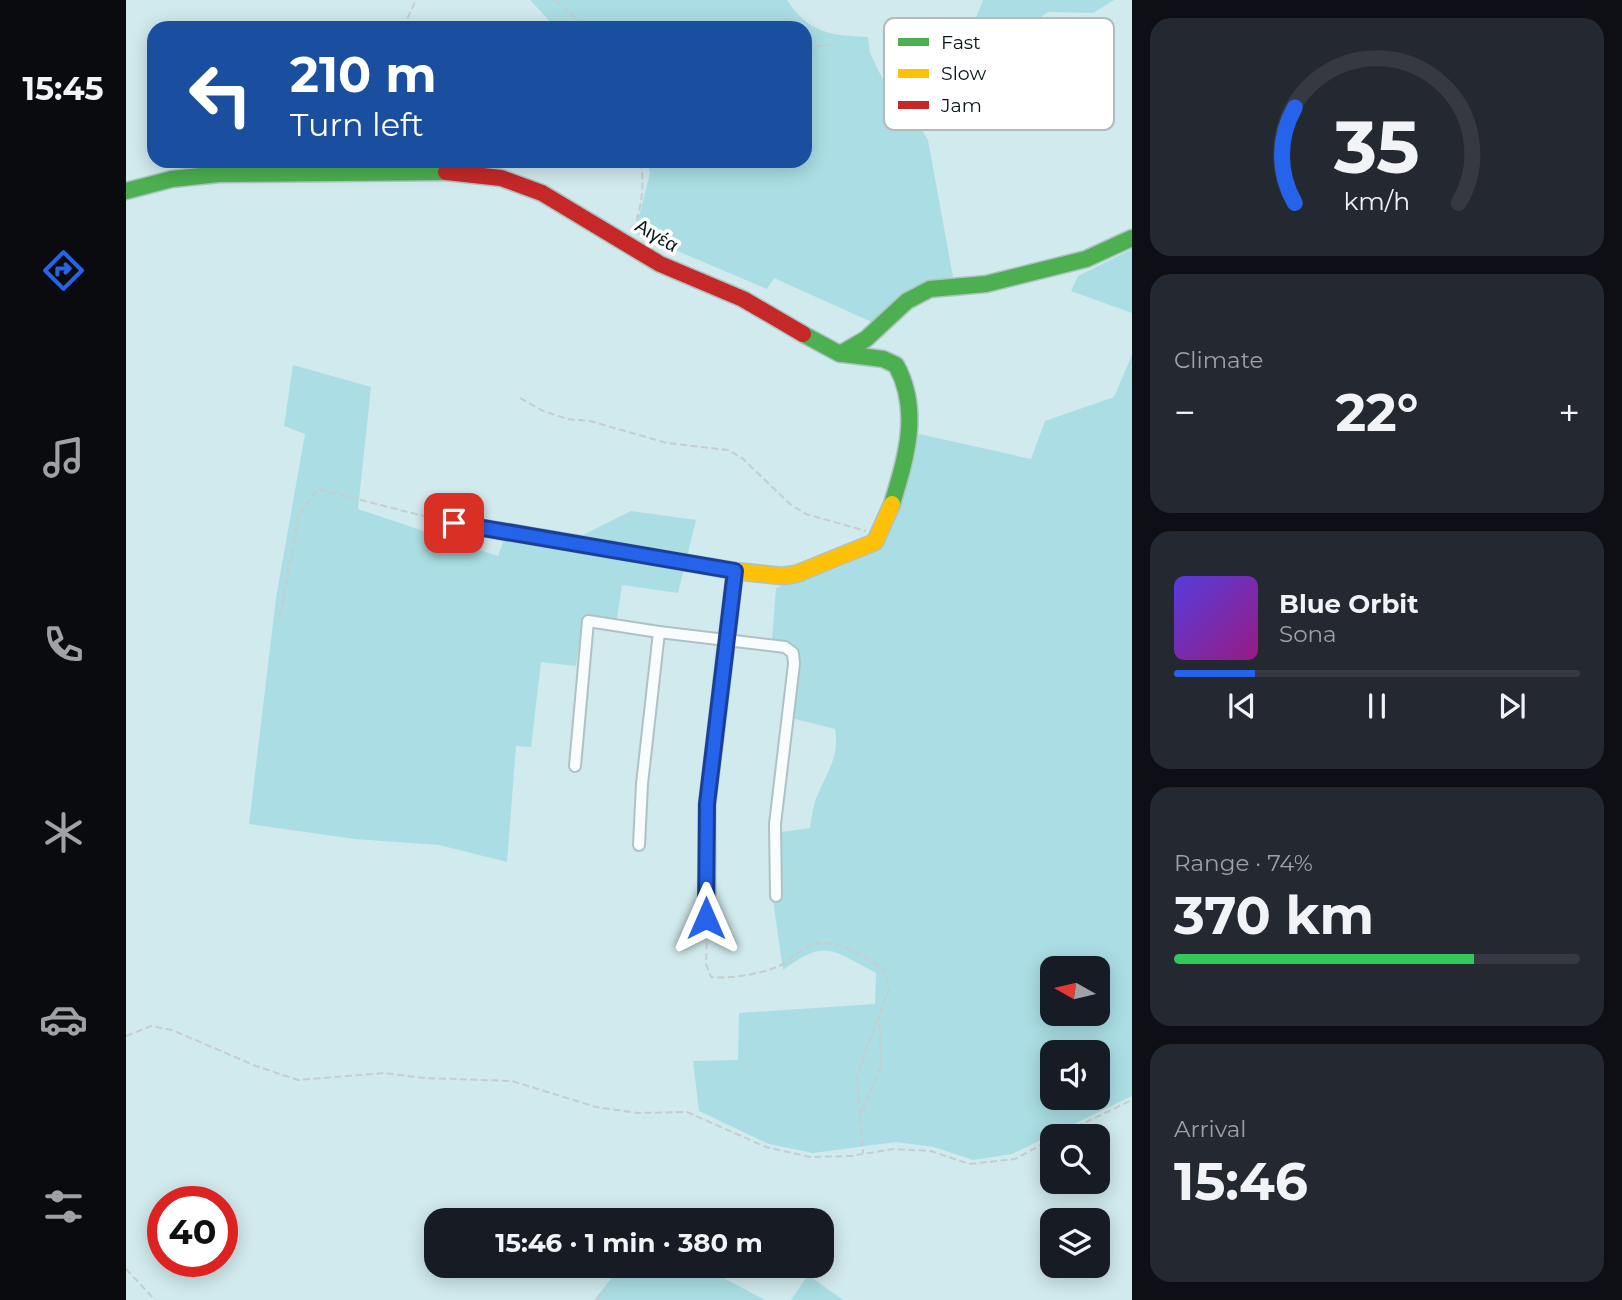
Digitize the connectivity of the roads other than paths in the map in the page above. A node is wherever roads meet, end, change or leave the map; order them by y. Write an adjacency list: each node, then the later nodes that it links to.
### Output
1 (126, 191): 3 (street, Αιγέα)
2 (1132, 238): 3 (street)
3 (840, 354): 5 (street, Αιγέα)
4 (454, 523): 5 (street)
5 (735, 571): 7 (street)
6 (659, 632): 7 (street); 8 (street); 9 (street)
7 (725, 641): 10 (street); 11 (street)
8 (575, 766)
9 (639, 845)
10 (776, 896)
11 (706, 918)

